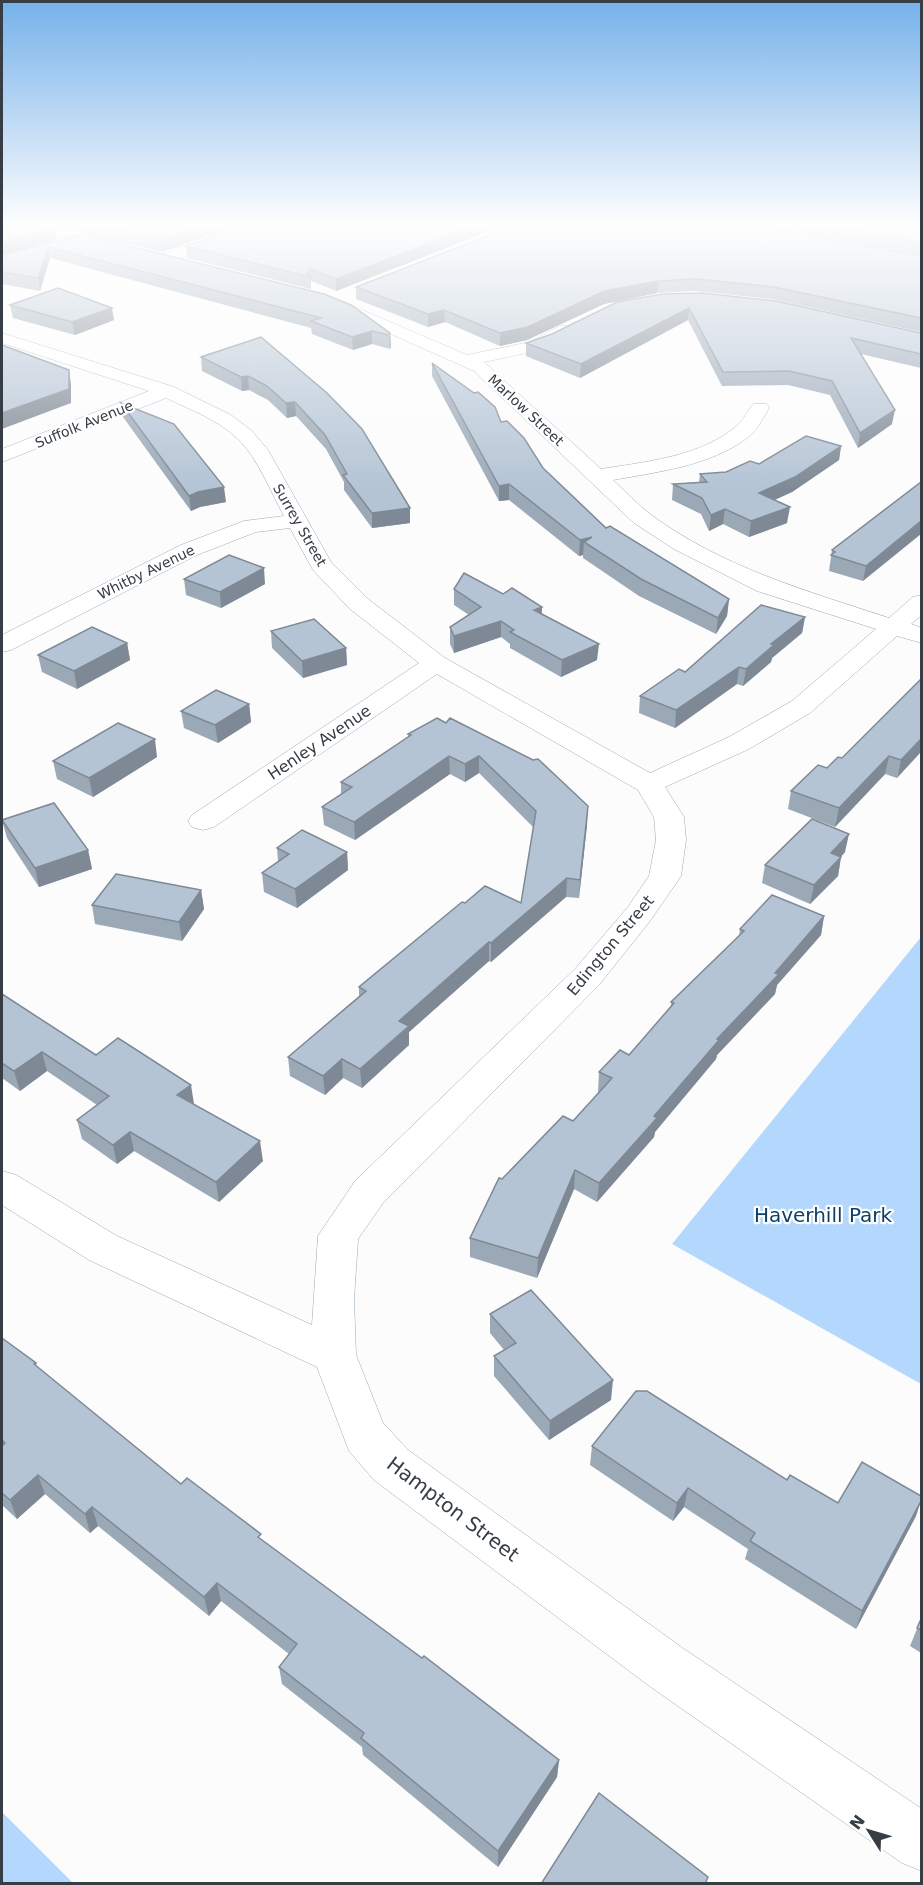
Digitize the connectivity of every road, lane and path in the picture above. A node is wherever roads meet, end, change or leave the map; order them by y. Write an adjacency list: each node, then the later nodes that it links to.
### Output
1 (361, 314): 4 (street, Marlow Street)
2 (582, 322): 4 (street)
3 (2, 338): 5 (street, Surrey Street)
4 (468, 360): 8 (street, Marlow Street)
5 (167, 391): 7 (street, Suffolk Avenue); 9 (street, Surrey Street)
6 (760, 408): 8 (street)
7 (2, 456)
8 (597, 476): 11 (street, Marlow Street)
9 (298, 521): 12 (street, Whitby Avenue); 13 (street, Surrey Street)
10 (921, 602): 11 (street)
11 (908, 632): 14 (street)
12 (2, 645)
13 (436, 663): 14 (street, Surrey Street); 15 (street, Henley Avenue)
14 (649, 784): 17 (street, Edington Street)
15 (203, 821)
16 (2, 1186): 17 (street)
17 (334, 1355): 18 (street, Hampton Street)
18 (921, 1843)

